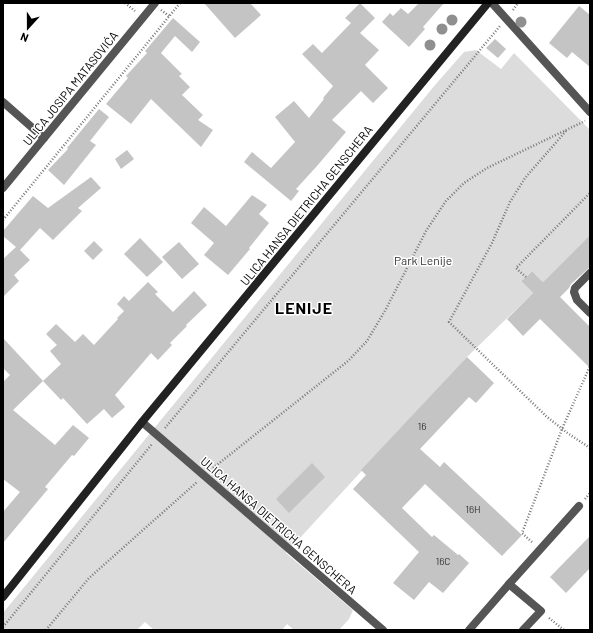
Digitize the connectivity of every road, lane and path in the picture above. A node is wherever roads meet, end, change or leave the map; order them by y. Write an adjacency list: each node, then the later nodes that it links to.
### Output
1 (155, 3): 11 (street, ULICA JOSIPA MATASOVIĆA)
2 (180, 3): 14 (path)
3 (488, 3): 19 (main road, ULICA HANSA DIETRICHA GENSCHERA)
4 (492, 3): 6 (street)
5 (518, 3): 6 (path)
6 (506, 18): 8 (street); 21 (path)
7 (3, 102): 11 (street)
8 (590, 112)
9 (590, 118): 10 (path)
10 (567, 129): 20 (path); 23 (path)
11 (44, 138): 12 (street, ULICA JOSIPA MATASOVIĆA)
12 (3, 188)
13 (590, 193): 16 (path)
14 (3, 220)
15 (590, 273): 17 (street)
16 (526, 277)
17 (590, 313)
18 (590, 366): 20 (path)
19 (142, 422): 21 (street, ULICA HANSA DIETRICHA GENSCHERA); 27 (main road, ULICA HANSA DIETRICHA GENSCHERA)
20 (562, 429): 22 (path); 25 (path)
21 (158, 436): 23 (street, ULICA HANSA DIETRICHA GENSCHERA); 29 (path)
22 (590, 448)
23 (204, 476): 30 (path); 31 (street, ULICA HANSA DIETRICHA GENSCHERA)
24 (579, 506): 25 (street)
25 (540, 550): 26 (street)
26 (509, 584): 28 (street); 32 (street)
27 (3, 597)
28 (541, 611): 33 (street); 34 (path)
29 (3, 627)
30 (46, 630)
31 (383, 630)
32 (470, 630)
33 (523, 630)
34 (564, 630)

